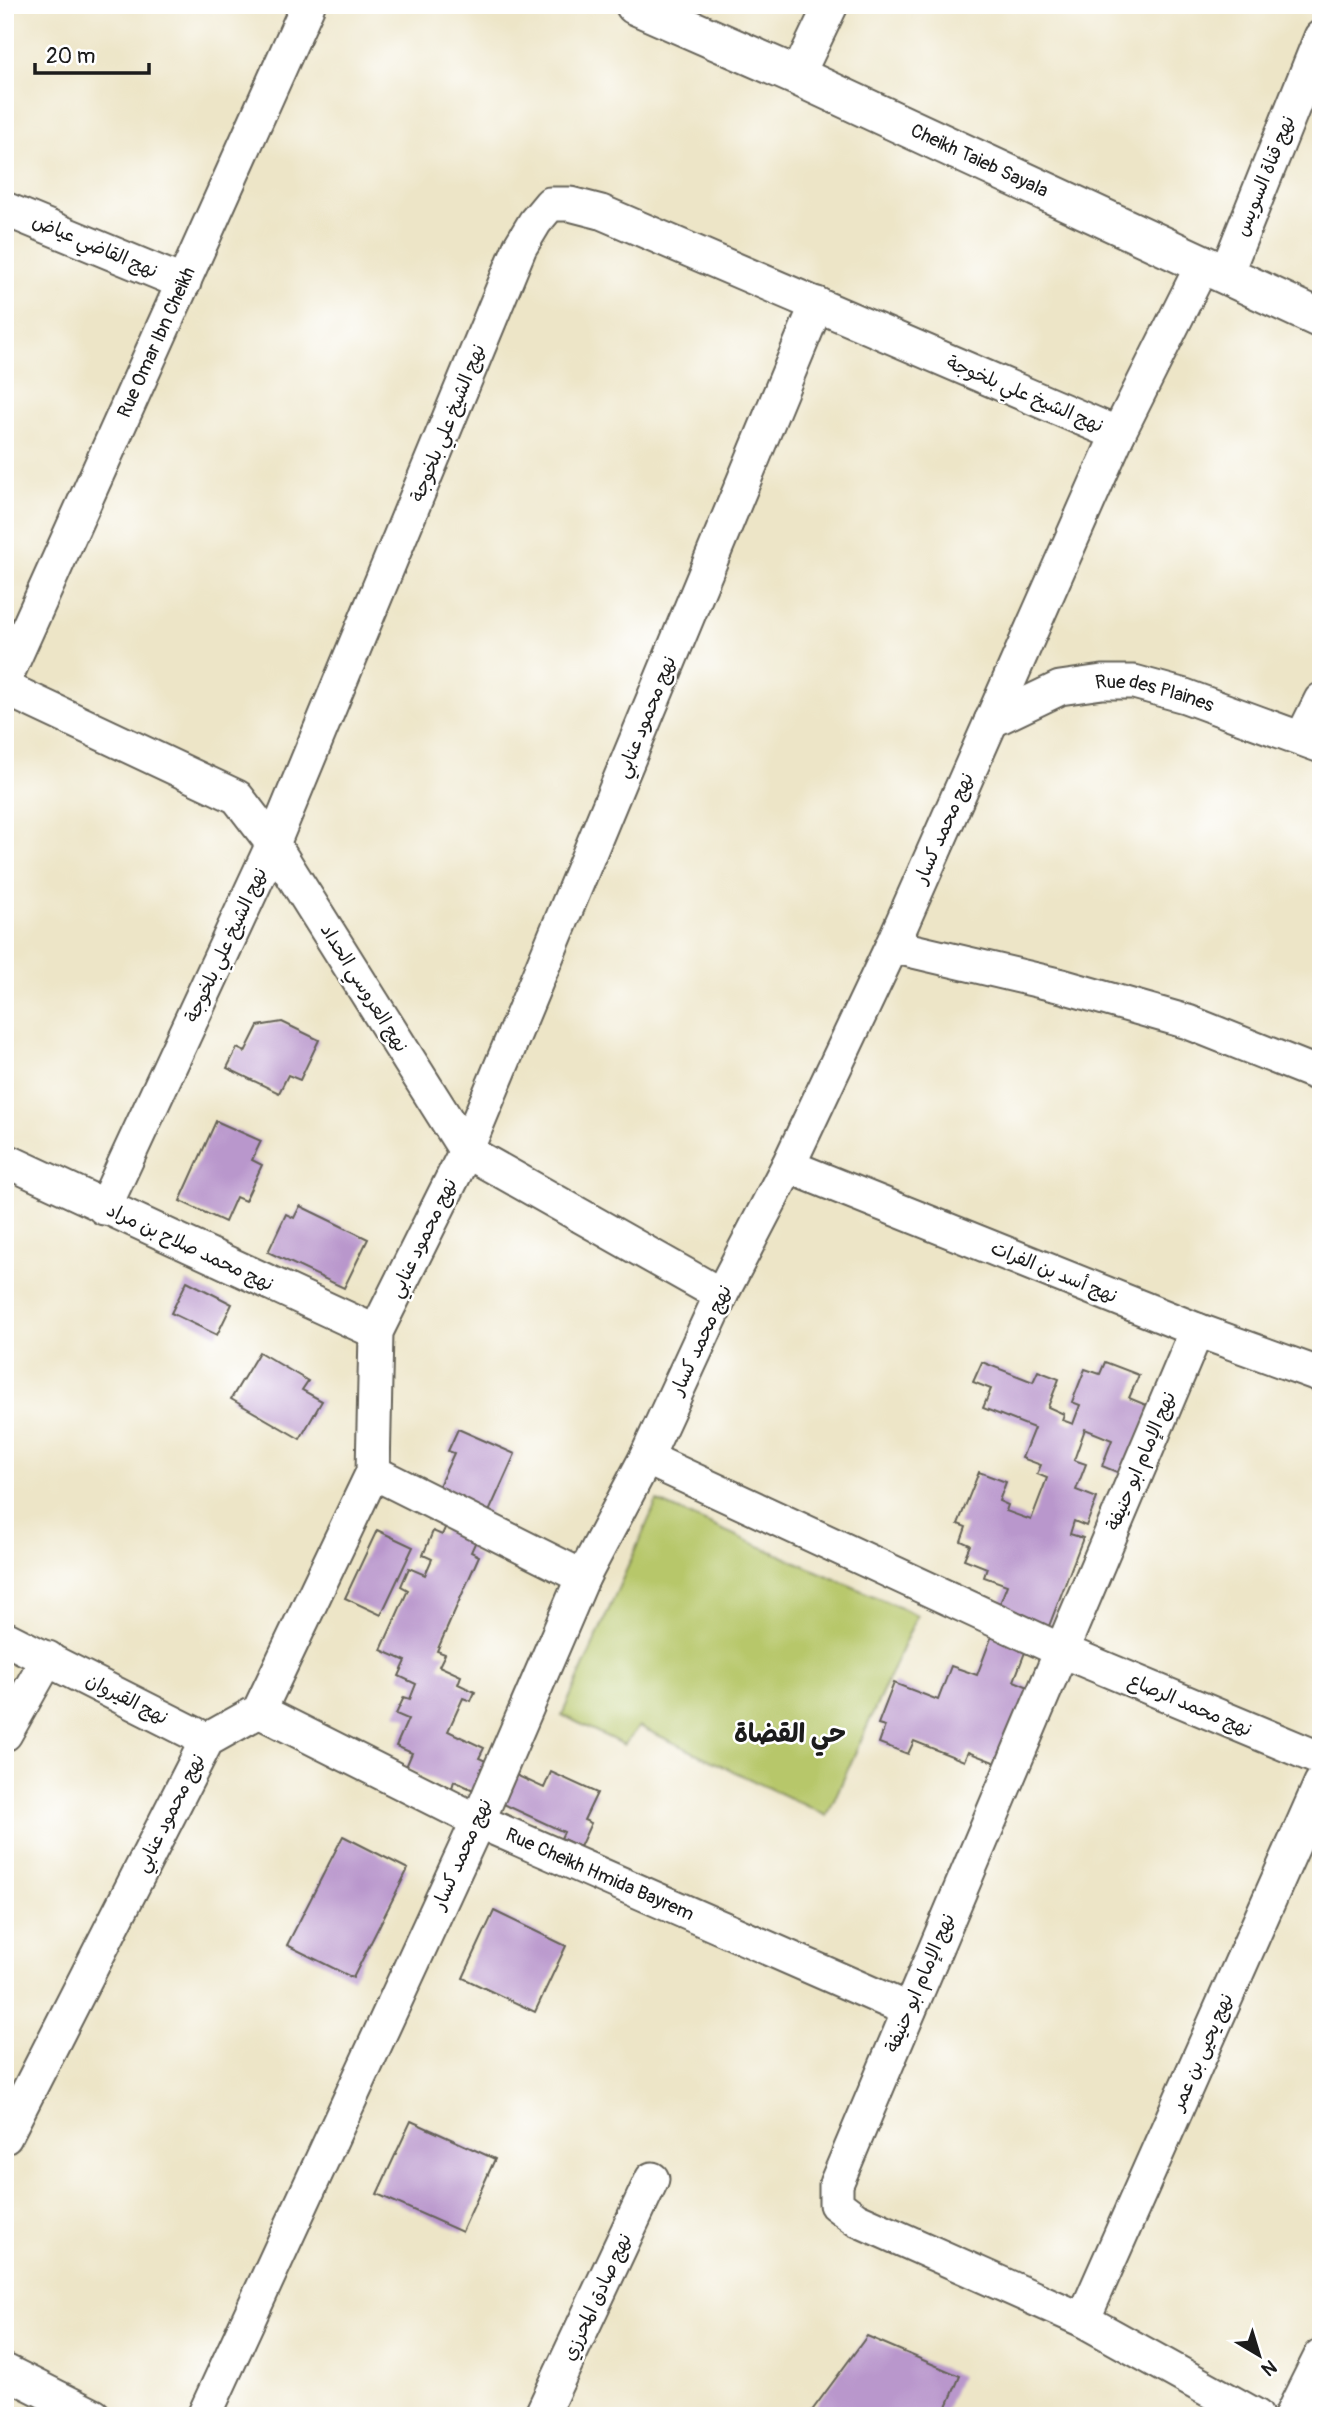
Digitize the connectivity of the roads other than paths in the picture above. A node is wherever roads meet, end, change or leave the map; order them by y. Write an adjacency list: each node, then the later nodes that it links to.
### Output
1 (308, 5): 8 (street, Rue Omar Ibn Cheikh)
2 (635, 5): 5 (street, Cheikh Taieb Sayala)
3 (831, 5): 5 (street)
4 (1321, 37): 7 (street, نهج قناة السويس)
5 (797, 76): 7 (street, Cheikh Taieb Sayala)
6 (5, 209): 8 (street, نهج القاضي عياض)
7 (1213, 271): 10 (street, Cheikh Taieb Sayala); 11 (street, نهج محمد كسار)
8 (184, 283): 12 (street, Rue Omar Ibn Cheikh)
9 (817, 304): 11 (street, نهج الشيخ علي بلخوجة); 17 (street, نهج الشيخ علي بلخوجة); 20 (street, نهج محمود عنابي)
10 (1321, 319)
11 (1118, 434): 15 (street, نهج محمد كسار)
12 (5, 679)
13 (5, 688): 17 (street, نهج العروسي الحداد)
14 (1321, 700): 16 (street)
15 (991, 721): 16 (street, Rue des Plaines); 18 (street, نهج محمد كسار)
16 (1312, 742)
17 (273, 844): 20 (street, نهج العروسي الحداد); 23 (street, نهج الشيخ علي بلخوجة)
18 (892, 946): 19 (street); 22 (street, نهج محمد كسار)
19 (1321, 1075)
20 (466, 1151): 24 (street, نهج العروسي الحداد); 26 (street, نهج محمود عنابي)
21 (5, 1160): 23 (street, نهج محمد صلاح بن مراد)
22 (788, 1166): 24 (street, نهج محمد كسار); 25 (street, نهج أسد بن الفرات)
23 (104, 1208): 26 (street, نهج محمد صلاح بن مراد)
24 (721, 1295): 28 (street, نهج محمد كسار)
25 (1197, 1330): 27 (street, نهج أسد بن الفرات); 32 (street, نهج الإمام ابو حنيفة)
26 (376, 1332): 29 (street, نهج محمود عنابي)
27 (1321, 1375)
28 (646, 1458): 30 (street, نهج محمد كسار); 32 (street, نهج محمد الرصاع)
29 (373, 1472): 30 (street); 34 (street, نهج محمود عنابي)
30 (583, 1577): 39 (street, نهج محمد كسار)
31 (5, 1638): 33 (street, نهج القيروان)
32 (1060, 1650): 37 (street, نهج محمد الرصاع); 40 (street, نهج الإمام ابو حنيفة)
33 (48, 1658): 35 (street); 36 (street, نهج القيروان)
34 (258, 1711): 36 (street, نهج محمود عنابي); 39 (street, Rue Cheikh Hmida Bayrem)
35 (5, 1734)
36 (207, 1740): 41 (street, نهج محمود عنابي)
37 (1321, 1759)
38 (1321, 1783): 43 (street, نهج يحيى بن عمر)
39 (478, 1821): 40 (street, Rue Cheikh Hmida Bayrem); 47 (street, نهج محمد كسار)
40 (909, 2010): 43 (street, نهج الإمام ابو حنيفة)
41 (5, 2137)
42 (652, 2179): 48 (street, نهج صادق المحرزي)
43 (1083, 2320): 49 (street, نهج الإمام ابو حنيفة)
44 (1321, 2357): 50 (street)
45 (5, 2371): 46 (street)
46 (94, 2416)
47 (204, 2416)
48 (541, 2416)
49 (1256, 2416)
50 (1292, 2416)

